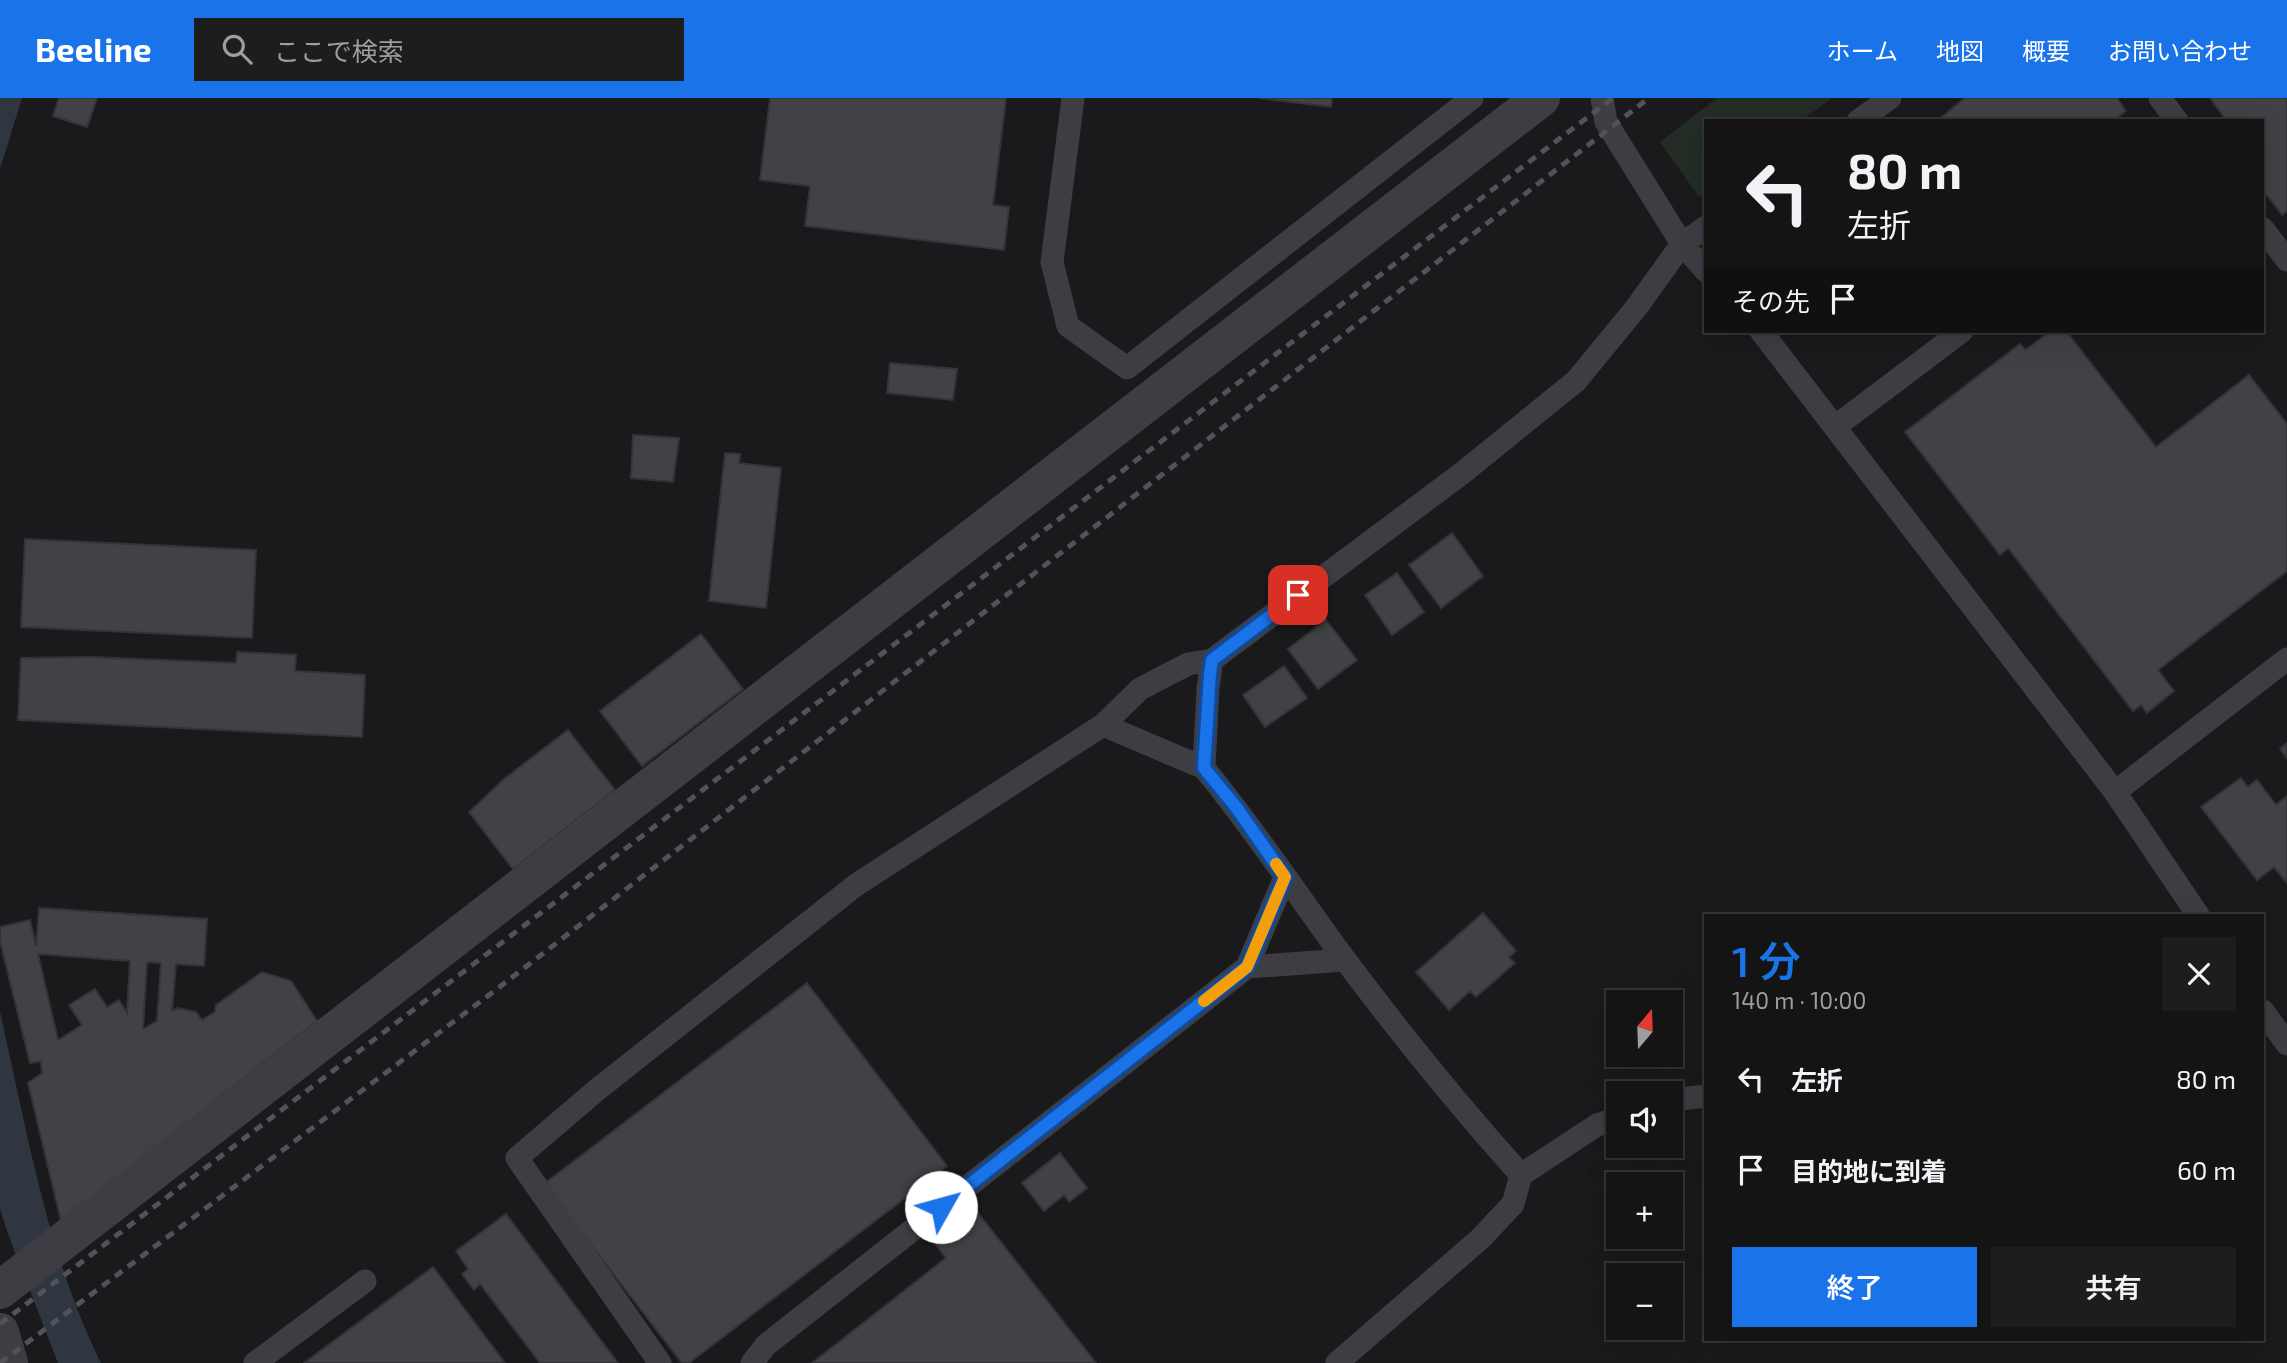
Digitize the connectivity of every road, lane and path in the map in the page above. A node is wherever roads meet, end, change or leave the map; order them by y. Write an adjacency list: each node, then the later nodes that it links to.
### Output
1 (1073, 98): 2 (lane)
2 (1472, 98)
3 (1541, 98): 33 (street)
4 (1602, 98): 11 (lane)
5 (1890, 98): 7 (lane)
6 (2160, 98): 8 (lane)
7 (1861, 119)
8 (2176, 119)
9 (1704, 228): 11 (lane)
10 (2264, 230): 12 (lane)
11 (1682, 244): 13 (lane); 18 (lane)
12 (2287, 260)
13 (1704, 269)
14 (1763, 333): 16 (lane)
15 (1959, 333): 16 (lane)
16 (1836, 426): 21 (lane)
17 (2287, 659): 21 (lane)
18 (1212, 660): 19 (lane); 20 (lane)
19 (1103, 725): 20 (lane); 37 (lane)
20 (1204, 768): 22 (lane)
21 (2116, 792): 23 (lane)
22 (1285, 877): 24 (lane); 25 (lane)
23 (2197, 914)
24 (1345, 960): 25 (lane); 31 (lane)
25 (1247, 967): 38 (lane)
26 (2264, 1014): 27 (lane)
27 (2287, 1044)
28 (1704, 1096): 29 (lane)
29 (1683, 1099)
30 (1606, 1122): 31 (lane)
31 (1521, 1175): 39 (lane)
32 (365, 1281): 36 (lane)
33 (7, 1285)
34 (0, 1332): 35 (street)
35 (9, 1363)
36 (255, 1363)
37 (660, 1363)
38 (752, 1363)
39 (1337, 1363)

